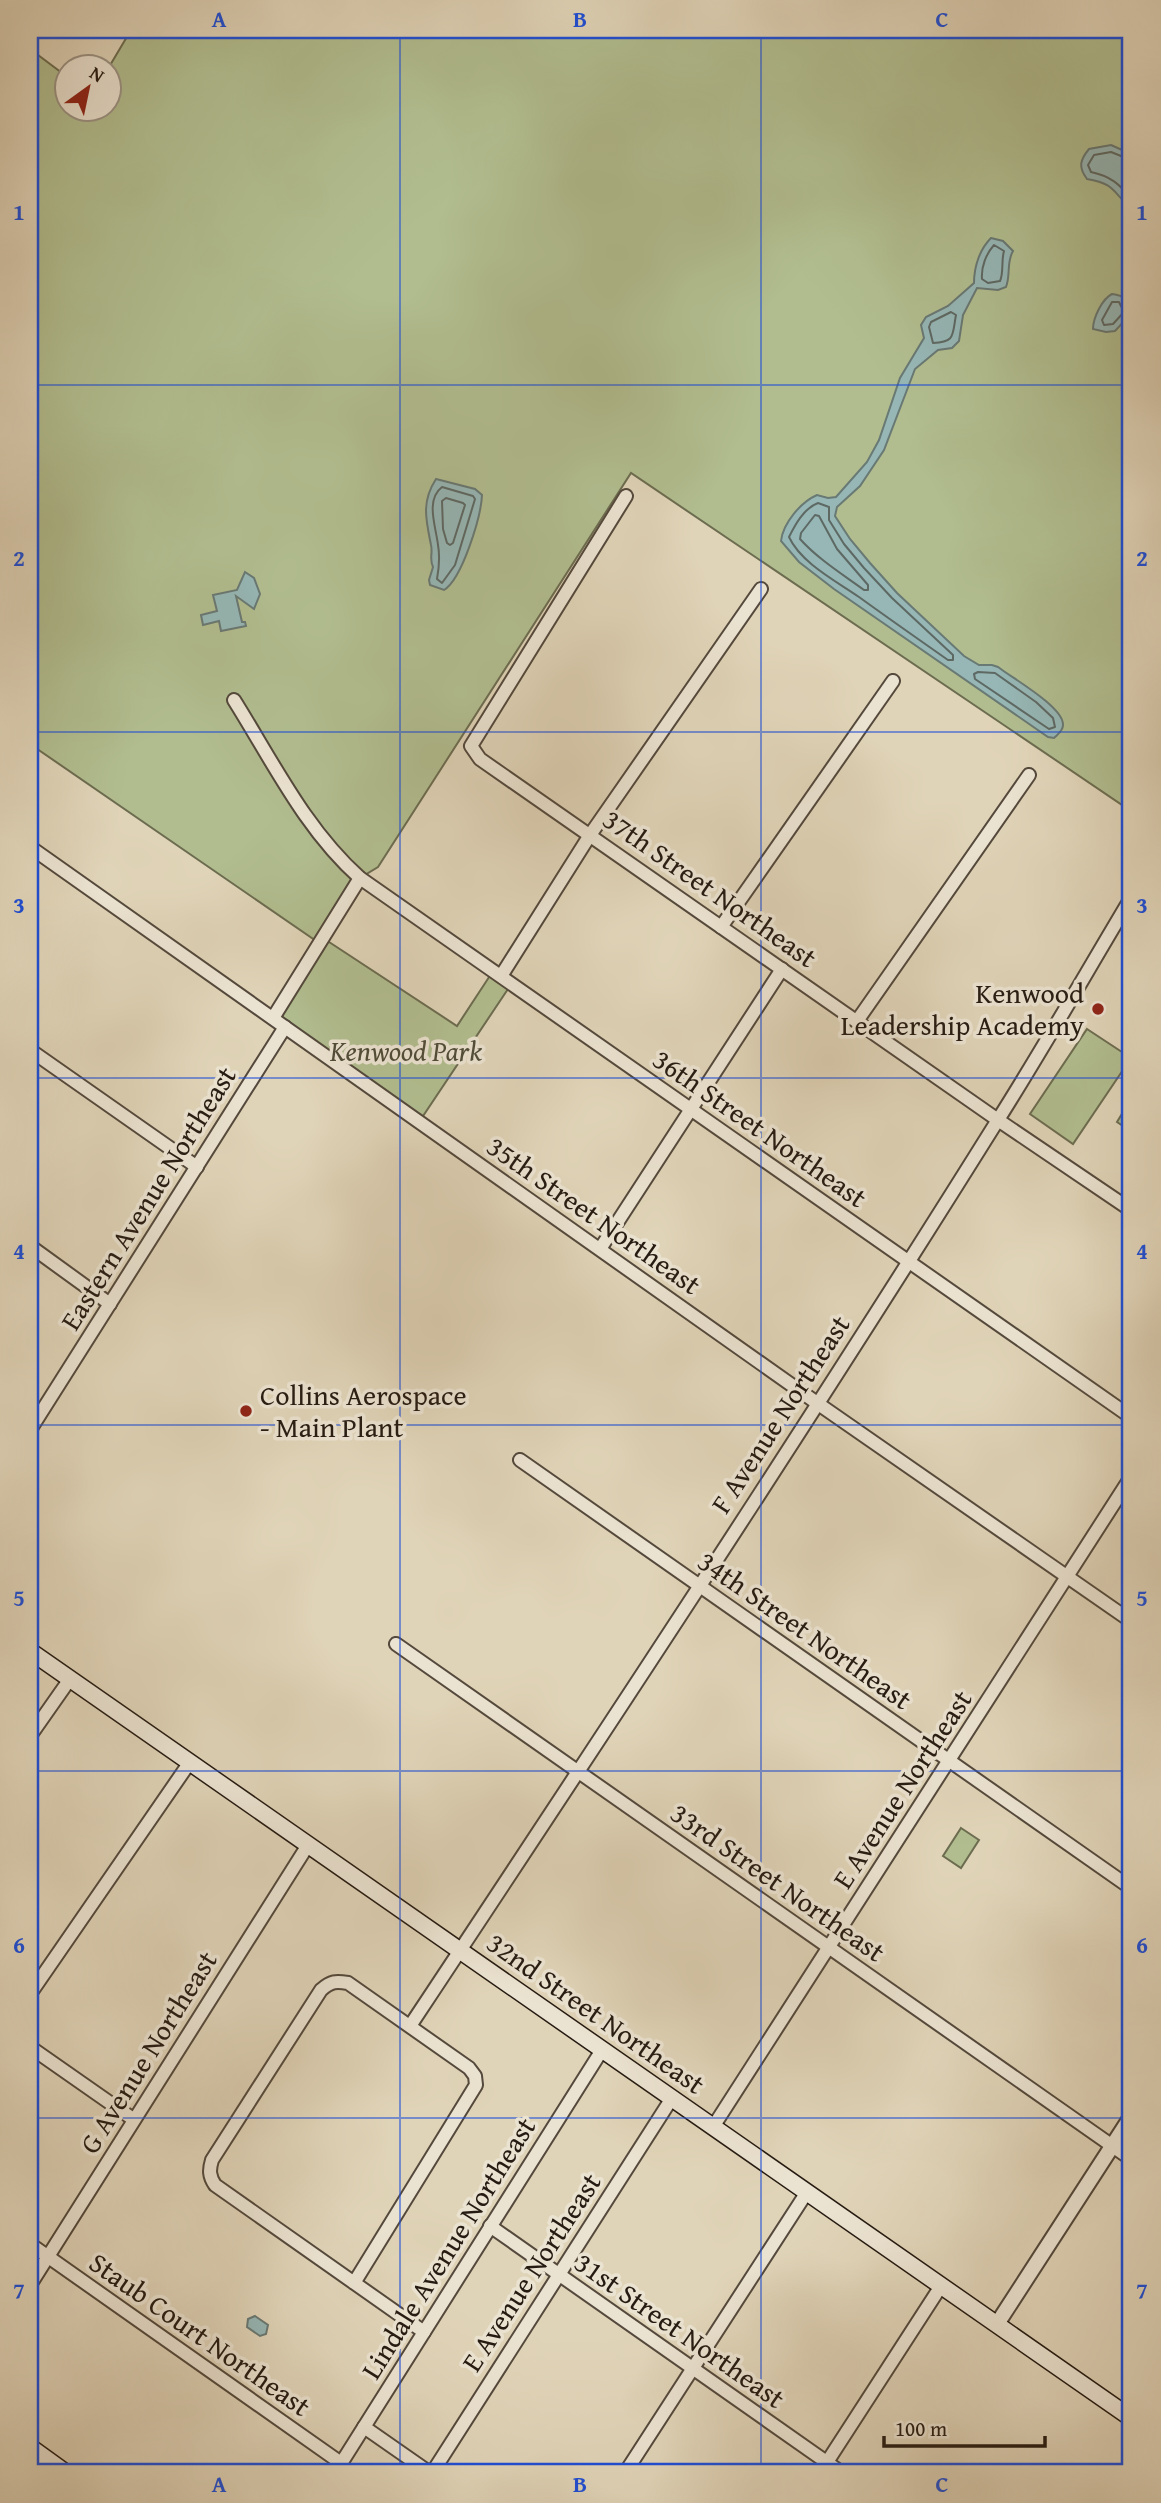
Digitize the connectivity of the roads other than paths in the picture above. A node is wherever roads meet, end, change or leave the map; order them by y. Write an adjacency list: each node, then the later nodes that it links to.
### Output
1 (626, 496): 6 (street, 37th Street Northeast)
2 (761, 589): 6 (street)
3 (893, 681): 10 (street)
4 (234, 700): 8 (street, 36th Street Northeast)
5 (1029, 775): 14 (street)
6 (590, 835): 10 (street, 37th Street Northeast); 12 (street)
7 (30, 847): 13 (street, 35th Street Northeast)
8 (360, 878): 12 (street, 36th Street Northeast); 13 (street)
9 (1131, 898): 18 (street, F Avenue Northeast)
10 (721, 927): 11 (street, 37th Street Northeast)
11 (782, 969): 14 (street, 37th Street Northeast); 17 (street)
12 (501, 976): 17 (street, 36th Street Northeast)
13 (273, 1018): 15 (street, 35th Street Northeast)
14 (857, 1021): 18 (street, 37th Street Northeast)
15 (285, 1027): 19 (street, Eastern Avenue Northeast); 22 (street, 35th Street Northeast)
16 (30, 1050): 19 (street)
17 (691, 1109): 22 (street); 23 (street, 36th Street Northeast)
18 (998, 1120): 20 (street, 37th Street Northeast); 23 (street, F Avenue Northeast)
19 (197, 1167): 24 (street, Eastern Avenue Northeast)
20 (1131, 1210)
21 (30, 1246): 24 (street)
22 (600, 1249): 25 (street, 35th Street Northeast)
23 (908, 1262): 25 (street, F Avenue Northeast); 26 (street, 36th Street Northeast)
24 (110, 1304): 27 (street, Eastern Avenue Northeast)
25 (817, 1403): 30 (street, 35th Street Northeast); 31 (street, F Avenue Northeast)
26 (1131, 1417)
27 (30, 1430)
28 (520, 1460): 31 (street, 34th Street Northeast)
29 (1131, 1477): 30 (street, E Avenue Northeast)
30 (1067, 1577): 32 (street, 35th Street Northeast); 37 (street, E Avenue Northeast)
31 (699, 1585): 37 (street, 34th Street Northeast); 39 (street, F Avenue Northeast)
32 (1131, 1621)
33 (396, 1644): 39 (street, 33rd Street Northeast)
34 (30, 1651): 35 (main road, 32nd Street Northeast)
35 (70, 1679): 36 (street); 38 (main road, 32nd Street Northeast)
36 (30, 1737)
37 (949, 1760): 41 (street, 34th Street Northeast); 42 (street, E Avenue Northeast)
38 (190, 1762): 40 (main road, 32nd Street Northeast); 44 (street)
39 (578, 1772): 42 (street, 33rd Street Northeast); 43 (street, F Avenue Northeast)
40 (308, 1845): 43 (main road, 32nd Street Northeast); 50 (street, G Avenue Northeast)
41 (1131, 1888)
42 (829, 1948): 51 (street, E Avenue Northeast); 52 (street, 33rd Street Northeast)
43 (460, 1951): 45 (street, F Avenue Northeast); 47 (main road, 32nd Street Northeast)
44 (30, 1994)
45 (410, 2026): 59 (street); 59 (street)
46 (30, 2047): 50 (street)
47 (602, 2050): 48 (main road, 32nd Street Northeast); 55 (street, Lindale Avenue Northeast)
48 (672, 2098): 51 (main road, 32nd Street Northeast); 58 (street, E Avenue Northeast)
49 (1131, 2117): 52 (street)
50 (133, 2119): 57 (street, G Avenue Northeast)
51 (713, 2127): 54 (main road, 32nd Street Northeast)
52 (1113, 2146): 53 (street, 33rd Street Northeast); 62 (street)
53 (1131, 2159)
54 (807, 2192): 61 (main road, 32nd Street Northeast); 64 (street)
55 (491, 2227): 58 (street, 31st Street Northeast); 63 (street, Lindale Avenue Northeast)
56 (30, 2245): 57 (street, Staub Court Northeast)
57 (48, 2257): 60 (street, G Avenue Northeast); 68 (street, Staub Court Northeast)
58 (558, 2275): 64 (street, 31st Street Northeast); 71 (street, E Avenue Northeast)
59 (354, 2283): 63 (street)
60 (30, 2285)
61 (941, 2286): 62 (main road, 32nd Street Northeast); 69 (street)
62 (997, 2324): 65 (main road, 32nd Street Northeast)
63 (424, 2332): 66 (street, Lindale Avenue Northeast)
64 (693, 2368): 69 (street, 31st Street Northeast); 72 (street)
65 (1131, 2418)
66 (364, 2427): 68 (street, Lindale Avenue Northeast); 71 (street)
67 (30, 2447): 70 (main road)
68 (338, 2468)
69 (824, 2468): 73 (street, 31st Street Northeast)
70 (66, 2473)
71 (431, 2473)
72 (625, 2473)
73 (842, 2473)

